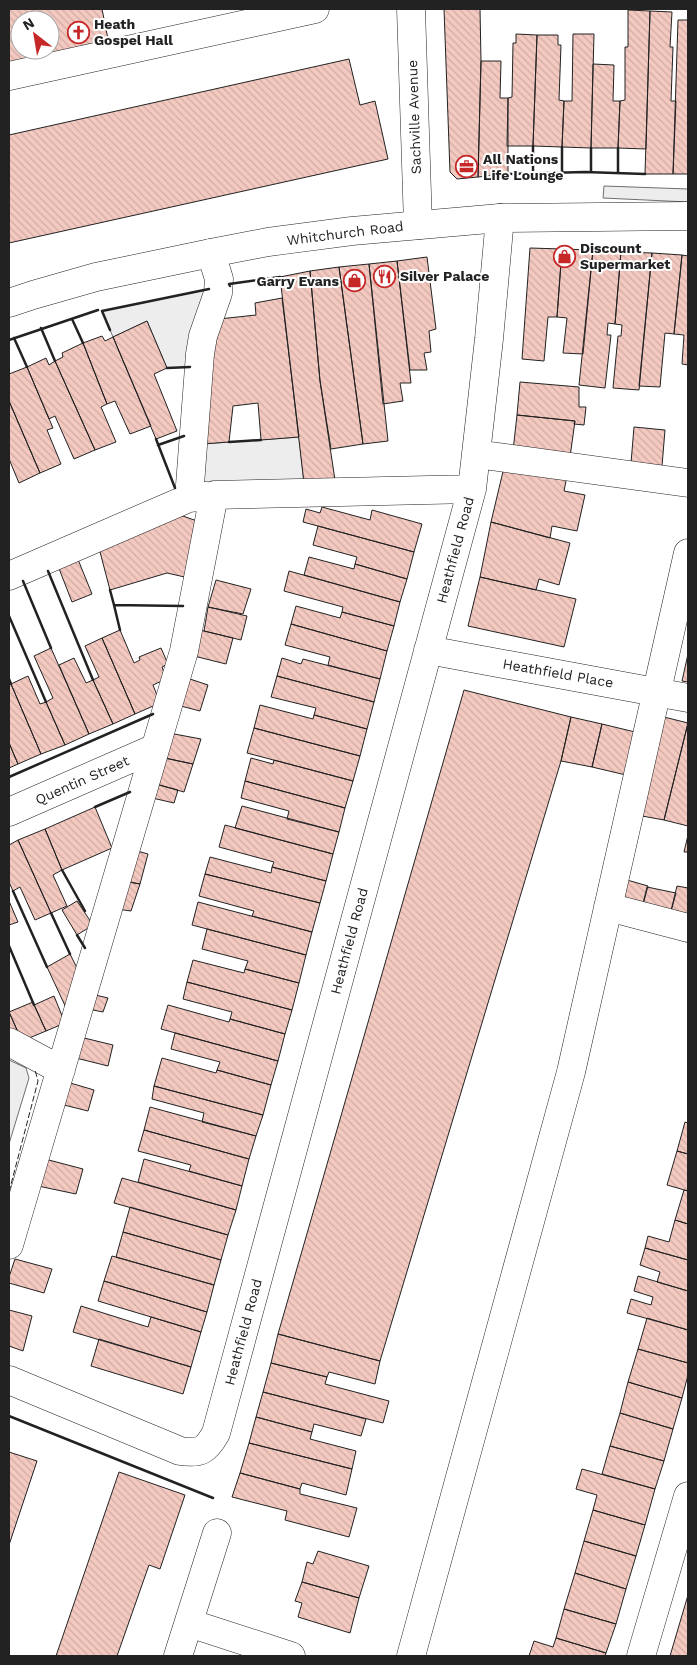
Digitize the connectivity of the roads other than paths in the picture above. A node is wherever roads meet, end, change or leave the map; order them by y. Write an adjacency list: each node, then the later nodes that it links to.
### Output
1 (315, 9): 3 (street)
2 (411, 9): 6 (street, Sachville Avenue)
3 (9, 76)
4 (688, 216): 5 (street, Whitchurch Road)
5 (500, 218): 6 (street, Whitchurch Road); 9 (street, Heathfield Road)
6 (418, 225): 7 (street, Whitchurch Road)
7 (211, 253): 8 (street, Whitchurch Road); 12 (street)
8 (9, 303)
9 (476, 454): 10 (street); 11 (street, Heathfield Road)
10 (688, 483)
11 (472, 488): 12 (street); 15 (street, Heathfield Road)
12 (201, 496): 14 (street); 18 (street)
13 (688, 553): 16 (street)
14 (9, 576)
15 (428, 650): 16 (street, Heathfield Place); 25 (street, Heathfield Road)
16 (658, 692): 17 (street, Heathfield Place); 20 (street)
17 (688, 698)
18 (155, 748): 19 (street, Quentin Street); 23 (street)
19 (9, 812)
20 (608, 907): 21 (street); 31 (street)
21 (688, 928)
22 (9, 1042): 23 (street)
23 (61, 1070): 24 (street)
24 (9, 1245)
25 (9, 1380)
26 (688, 1496): 32 (street)
27 (217, 1533): 28 (street)
28 (188, 1623): 29 (street); 30 (street)
29 (178, 1656)
30 (292, 1656)
31 (411, 1656)
32 (641, 1656)

